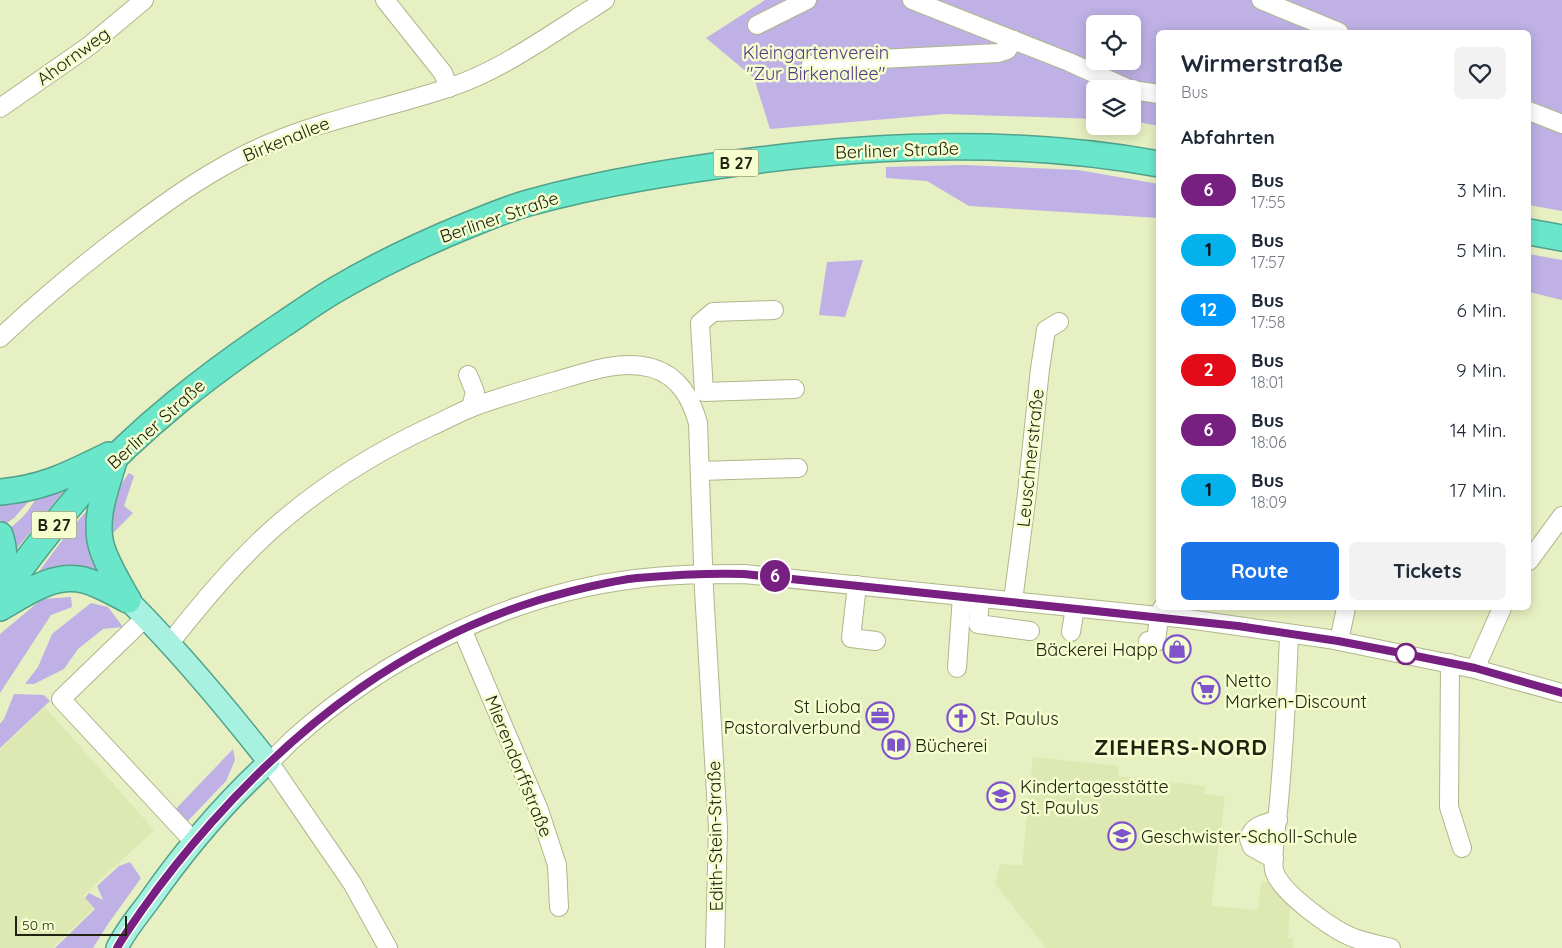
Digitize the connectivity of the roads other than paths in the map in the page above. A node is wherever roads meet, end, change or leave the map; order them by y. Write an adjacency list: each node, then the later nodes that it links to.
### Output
1 (144, 0): 15 (street, Ahornweg)
2 (385, 0): 12 (street)
3 (606, 0): 12 (street, Birkenallee)
4 (807, 0): 7 (street)
5 (912, 0): 9 (street)
6 (1261, 0): 8 (street)
7 (757, 24)
8 (1334, 30)
9 (1014, 40): 10 (street); 11 (street)
10 (811, 65)
11 (1110, 80)
12 (449, 88): 23 (street, Birkenallee)
13 (1141, 91): 14 (street)
14 (1156, 93)
15 (0, 108)
16 (1531, 112): 17 (street)
17 (1562, 124)
18 (1156, 164): 29 (highway, Berliner Straße / B 27)
19 (1531, 232): 20 (highway)
20 (1562, 238)
21 (774, 310): 25 (street)
22 (1059, 322): 43 (street, Leuschnerstraße)
23 (0, 338)
24 (468, 375): 28 (street)
25 (703, 385): 26 (street); 27 (street)
26 (795, 389)
27 (686, 392): 28 (street); 31 (street, Edith-Stein-Straße)
28 (471, 407): 57 (street)
29 (121, 452): 32 (highway); 39 (highway, Berliner Straße / B 27); 42 (highway)
30 (798, 468): 31 (street)
31 (700, 471): 36 (street, Edith-Stein-Straße)
32 (0, 492)
33 (1562, 516): 35 (street)
34 (0, 535): 37 (highway)
35 (1531, 558)
36 (704, 574): 38 (street); 50 (street); 70 (street, Edith-Stein-Straße)
37 (0, 585)
38 (857, 585): 40 (street); 54 (street)
39 (0, 596)
40 (962, 596): 41 (street); 59 (street)
41 (980, 598): 43 (street); 51 (street)
42 (128, 600): 44 (highway); 49 (main road)
43 (1013, 601): 45 (street)
44 (0, 608)
45 (1075, 608): 48 (street); 52 (street)
46 (1346, 610): 56 (street)
47 (1501, 610): 60 (street)
48 (1161, 612): 53 (street); 55 (street)
49 (146, 618): 57 (main road); 64 (street)
50 (462, 629): 62 (street); 67 (street, Mierendorffstraße)
51 (1030, 630)
52 (1071, 632)
53 (1289, 634): 56 (street); 63 (street)
54 (876, 641)
55 (1148, 641)
56 (1338, 641): 58 (street)
57 (170, 643): 62 (main road)
58 (1450, 663): 60 (street); 65 (street)
59 (957, 668)
60 (1475, 668): 61 (street)
61 (1562, 693)
62 (270, 762): 64 (main road); 69 (street)
63 (1278, 820): 66 (street); 66 (street)
64 (194, 842): 68 (main road)
65 (1462, 848)
66 (1274, 859): 71 (street)
67 (559, 908)
68 (117, 948)
69 (388, 948)
70 (715, 948)
71 (1391, 948)

